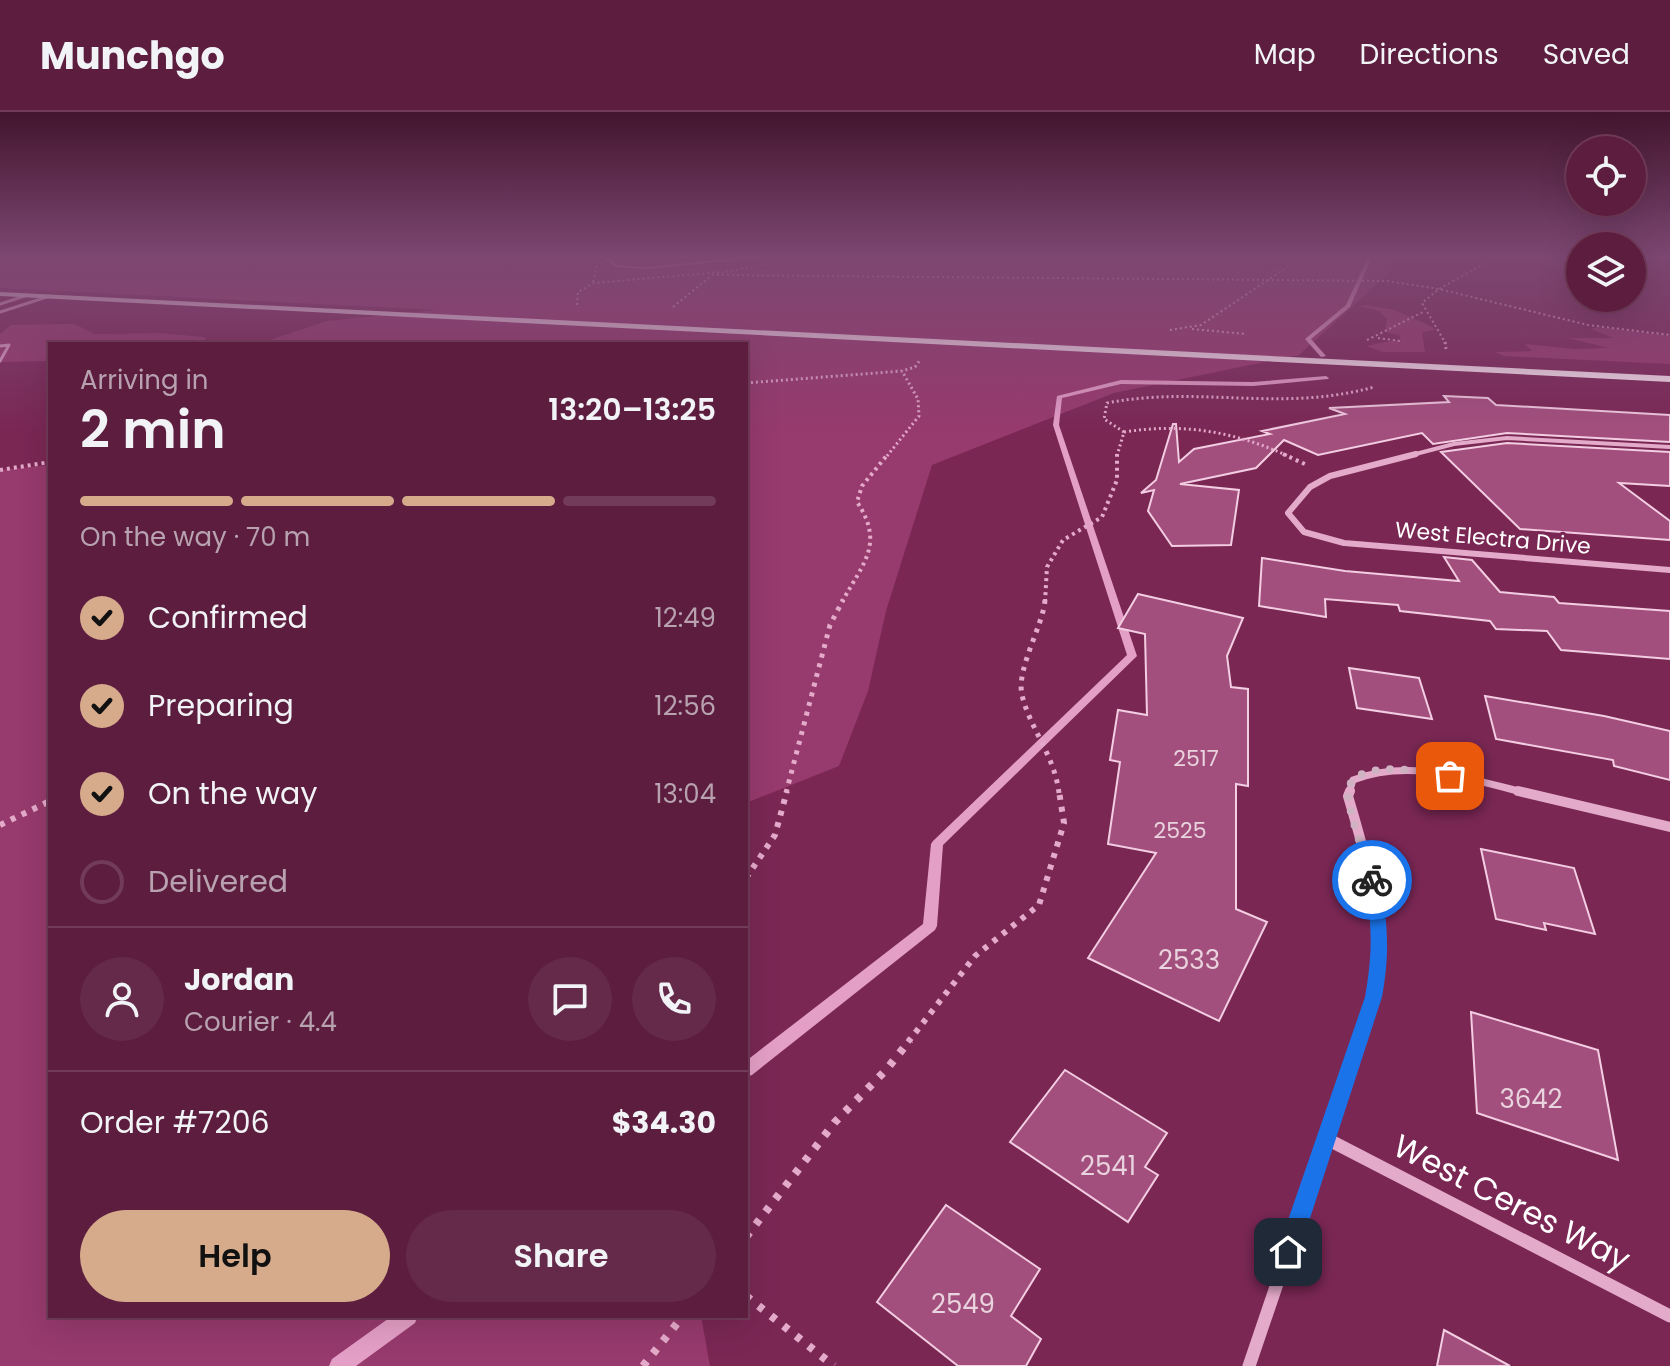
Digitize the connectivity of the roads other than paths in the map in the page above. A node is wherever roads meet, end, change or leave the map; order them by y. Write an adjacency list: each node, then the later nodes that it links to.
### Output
1 (434, 316): 4 (main road)
2 (0, 346): 3 (lane)
3 (0, 361)
4 (1670, 379)
5 (1670, 447): 6 (street, West Electra Drive)
6 (1670, 570)
7 (1670, 827): 8 (street)
8 (1327, 1139): 9 (street, West Ceres Way); 10 (street)
9 (1670, 1316)
10 (1249, 1366)

